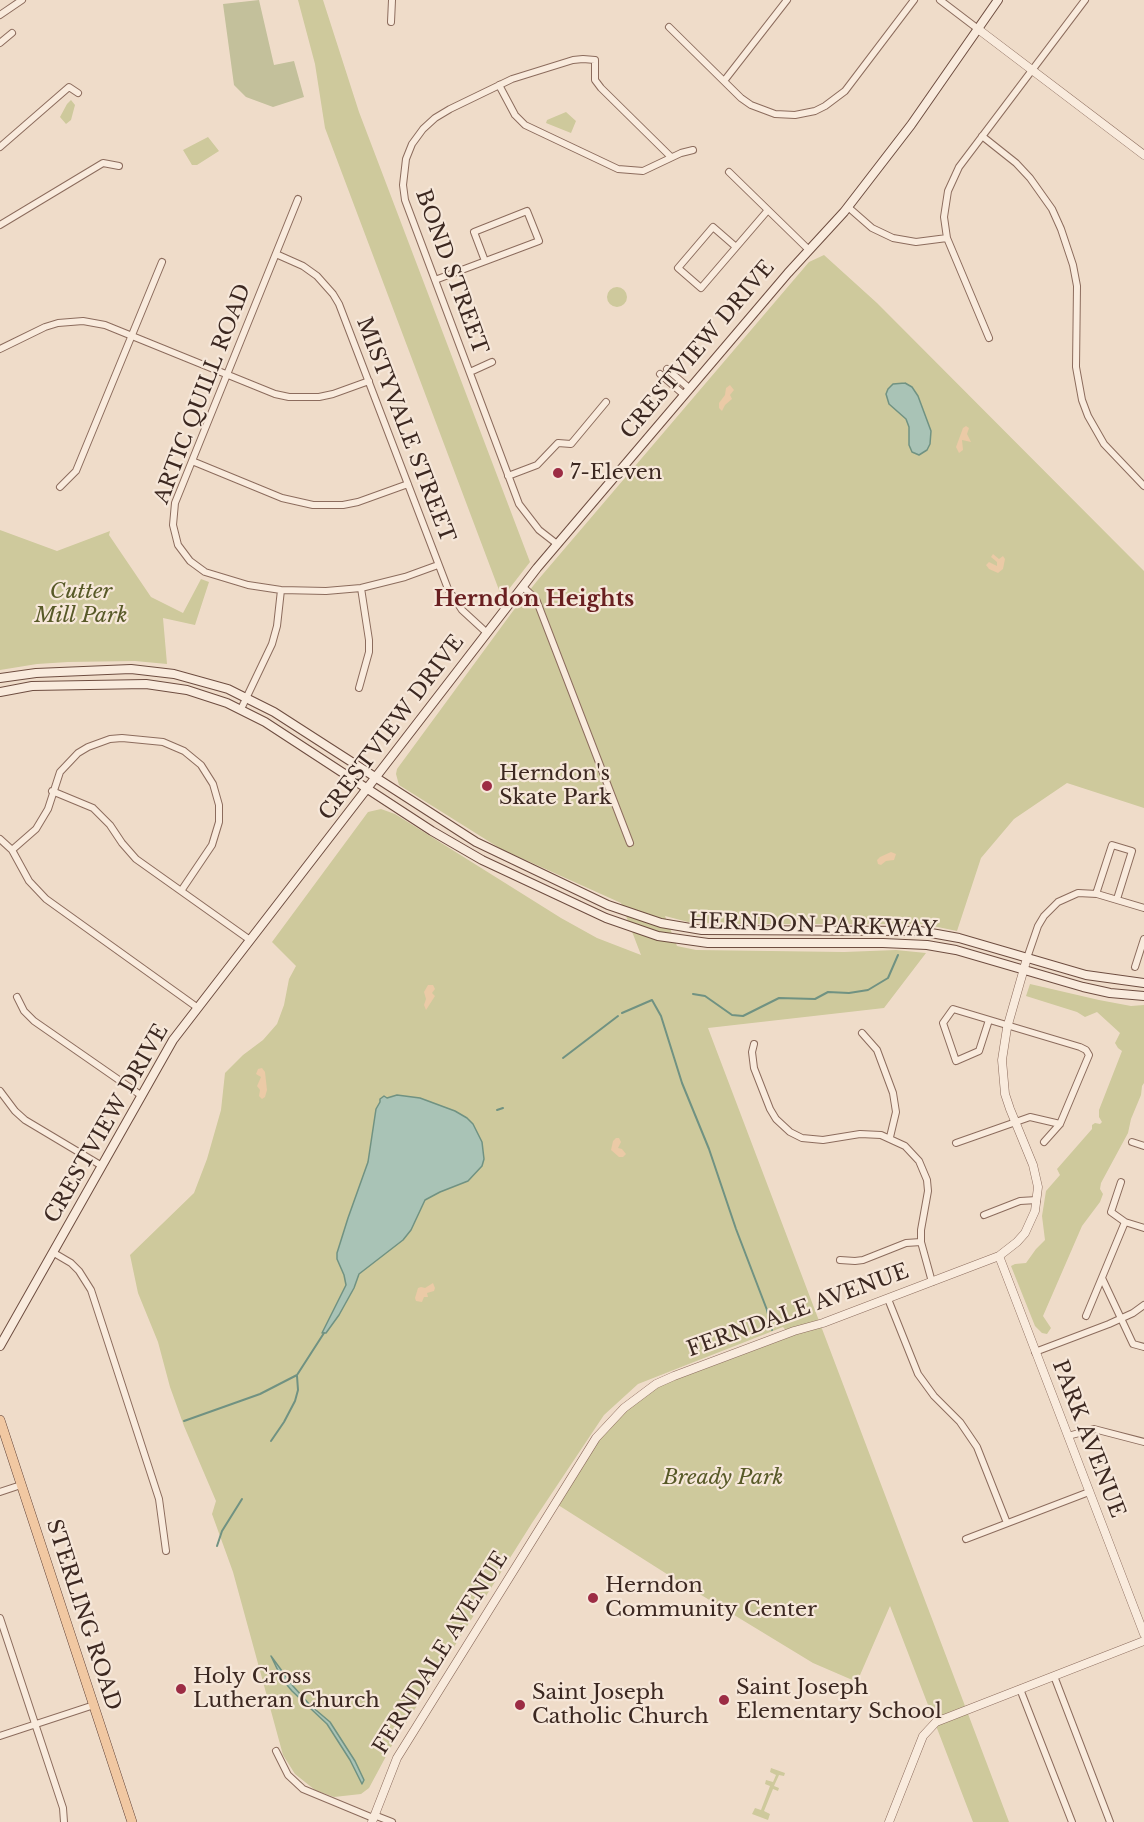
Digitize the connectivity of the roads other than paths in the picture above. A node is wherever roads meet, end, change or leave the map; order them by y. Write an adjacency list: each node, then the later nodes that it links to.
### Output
1 (22, 0): 8 (street)
2 (392, 0): 9 (street)
3 (787, 0): 15 (street)
4 (914, 0): 15 (street)
5 (940, 0): 11 (street)
6 (998, 0): 11 (main road, CRESTVIEW DRIVE)
7 (1085, 0): 14 (street)
8 (0, 15)
9 (391, 22)
10 (669, 27): 15 (street)
11 (978, 29): 14 (street); 26 (main road, CRESTVIEW DRIVE)
12 (12, 33): 13 (street)
13 (0, 43)
14 (1032, 70): 18 (street); 21 (street)
15 (724, 81)
16 (499, 85): 22 (street); 22 (street, BOND STREET); 35 (street, BOND STREET)
17 (78, 93): 19 (street)
18 (982, 136): 29 (street); 50 (street)
19 (0, 147)
20 (693, 150): 22 (street)
21 (1144, 155)
22 (671, 157)
23 (119, 166): 28 (street)
24 (729, 172): 27 (street)
25 (298, 200): 32 (street, ARTIC QUILL ROAD)
26 (848, 207): 29 (street); 31 (main road, CRESTVIEW DRIVE)
27 (768, 210): 30 (street); 31 (street)
28 (0, 225)
29 (947, 238): 37 (street)
30 (736, 247): 30 (street)
31 (809, 250): 45 (main road, CRESTVIEW DRIVE)
32 (276, 254): 43 (street, ARTIC QUILL ROAD); 44 (street, MISTYVALE STREET)
33 (485, 261): 33 (street); 35 (street)
34 (162, 262): 36 (street)
35 (435, 280): 41 (street, BOND STREET)
36 (131, 336): 38 (street); 43 (street); 51 (street)
37 (989, 338)
38 (0, 349)
39 (492, 362): 41 (street)
40 (667, 369): 45 (street)
41 (470, 372): 48 (street, BOND STREET)
42 (660, 374): 45 (street)
43 (227, 376): 44 (street); 47 (street, ARTIC QUILL ROAD)
44 (369, 381): 49 (street, MISTYVALE STREET)
45 (686, 391): 52 (main road, CRESTVIEW DRIVE)
46 (606, 402): 48 (street)
47 (192, 461): 49 (street); 56 (street, ARTIC QUILL ROAD)
48 (508, 476): 52 (street, BOND STREET)
49 (408, 484): 53 (street, MISTYVALE STREET)
50 (1144, 486)
51 (60, 487)
52 (557, 544): 54 (main road, CRESTVIEW DRIVE)
53 (438, 565): 55 (street, ARTIC QUILL ROAD); 57 (street, MISTYVALE STREET)
54 (523, 587): 57 (main road, CRESTVIEW DRIVE); 67 (street)
55 (361, 588): 56 (street, ARTIC QUILL ROAD); 59 (street)
56 (281, 590): 61 (street)
57 (487, 633): 63 (main road, CRESTVIEW DRIVE)
58 (0, 678): 61 (main road, HERNDON PARKWAY)
59 (359, 688)
60 (0, 692): 62 (main road, HERNDON PARKWAY)
61 (247, 697): 62 (street); 63 (main road, HERNDON PARKWAY)
62 (241, 709): 64 (main road, HERNDON PARKWAY)
63 (376, 778): 64 (main road, CRESTVIEW DRIVE); 75 (main road, HERNDON PARKWAY)
64 (368, 789): 74 (main road, CRESTVIEW DRIVE); 77 (main road, HERNDON PARKWAY)
65 (52, 791): 68 (street); 69 (street); 69 (street)
66 (0, 839): 68 (street)
67 (630, 843)
68 (12, 850): 81 (street)
69 (181, 891): 74 (street)
70 (1096, 894): 71 (street, FERNDALE AVENUE); 71 (street); 75 (street, FERNDALE AVENUE)
71 (1117, 899): 72 (street, FERNDALE AVENUE)
72 (1144, 908)
73 (1144, 939): 76 (street)
74 (250, 940): 81 (main road, CRESTVIEW DRIVE)
75 (1027, 958): 77 (street, FERNDALE AVENUE); 78 (main road, HERNDON PARKWAY)
76 (1136, 967)
77 (1025, 970): 79 (main road, HERNDON PARKWAY); 83 (street, FERNDALE AVENUE)
78 (1144, 982)
79 (1144, 996)
80 (17, 997): 87 (street)
81 (198, 1008): 87 (main road, CRESTVIEW DRIVE)
82 (989, 1020): 82 (street); 83 (street)
83 (1008, 1025): 88 (street, FERNDALE AVENUE); 89 (street)
84 (862, 1033): 90 (street)
85 (754, 1044): 90 (street)
86 (0, 1091): 95 (street)
87 (142, 1096): 95 (main road, CRESTVIEW DRIVE)
88 (1014, 1121): 89 (street); 93 (street); 97 (street, FERNDALE AVENUE)
89 (1060, 1124): 91 (street)
90 (890, 1137): 101 (street)
91 (1044, 1142)
92 (1132, 1142): 94 (street)
93 (956, 1143)
94 (1144, 1146)
95 (102, 1166): 102 (main road, CRESTVIEW DRIVE)
96 (1121, 1182): 99 (street)
97 (1037, 1200): 98 (street); 103 (street, FERNDALE AVENUE)
98 (984, 1215)
99 (1125, 1222): 100 (street); 105 (street)
100 (1144, 1228)
101 (921, 1242): 104 (street); 106 (street)
102 (54, 1253): 111 (main road, CRESTVIEW DRIVE); 122 (street)
103 (999, 1256): 106 (street, FERNDALE AVENUE); 113 (street, PARK AVENUE)
104 (840, 1260)
105 (1102, 1278): 109 (street); 110 (street)
106 (932, 1282): 107 (street, FERNDALE AVENUE)
107 (888, 1299): 120 (street); 132 (street, FERNDALE AVENUE)
108 (1144, 1305): 110 (street)
109 (1086, 1316)
110 (1120, 1319): 112 (street); 113 (street)
111 (0, 1346)
112 (1144, 1347)
113 (1035, 1352): 115 (street, PARK AVENUE)
114 (0, 1420): 117 (main road, STERLING ROAD)
115 (1068, 1436): 116 (street); 119 (street, PARK AVENUE)
116 (1144, 1442)
117 (21, 1485): 118 (street); 128 (main road, STERLING ROAD)
118 (0, 1492)
119 (1089, 1492): 120 (street); 124 (street, PARK AVENUE)
120 (1006, 1523): 121 (street)
121 (966, 1539)
122 (166, 1551)
123 (0, 1618): 129 (street)
124 (1144, 1634)
125 (1144, 1641): 126 (street)
126 (1054, 1676): 127 (street); 138 (street)
127 (1020, 1689): 136 (street); 137 (street)
128 (94, 1705): 129 (street); 134 (main road, STERLING ROAD)
129 (36, 1724): 130 (street); 133 (street)
130 (0, 1736)
131 (276, 1751): 132 (street)
132 (373, 1818): 135 (street)
133 (64, 1822)
134 (132, 1822)
135 (392, 1822)
136 (889, 1822)
137 (1072, 1822)
138 (1110, 1822)

